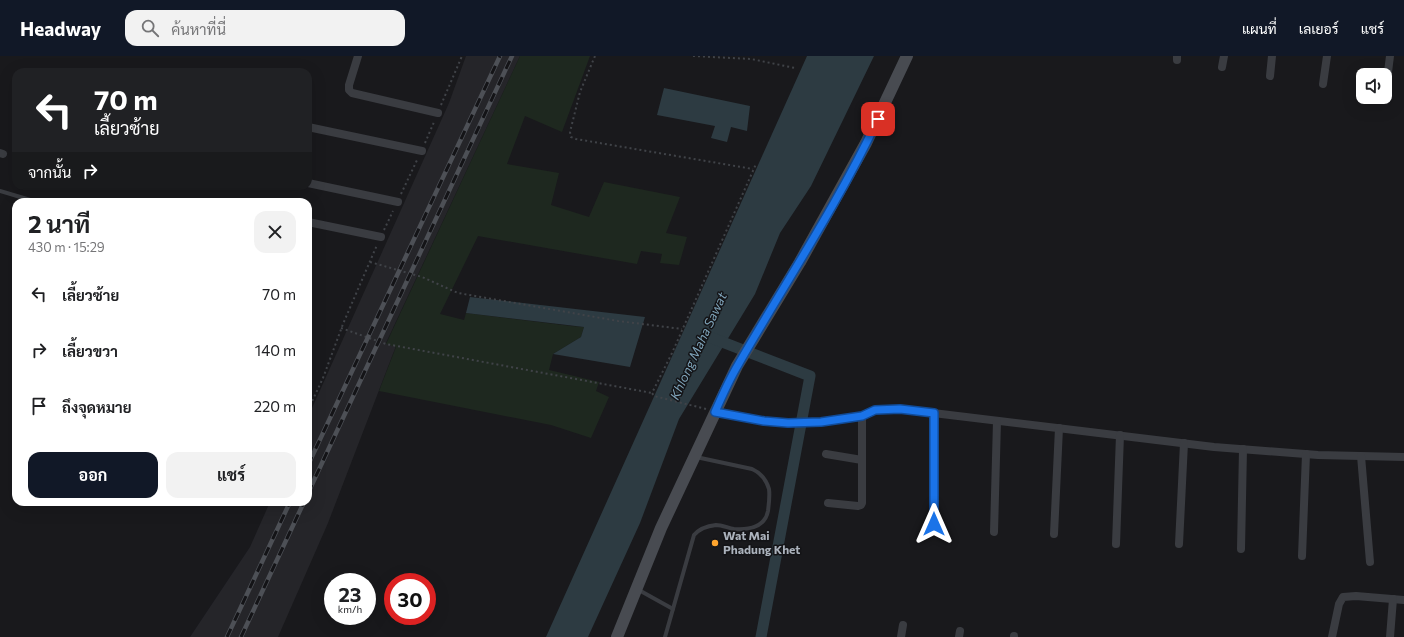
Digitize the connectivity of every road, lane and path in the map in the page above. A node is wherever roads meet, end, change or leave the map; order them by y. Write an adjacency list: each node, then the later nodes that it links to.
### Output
1 (358, 56): 14 (street)
2 (595, 56): 18 (path)
3 (693, 56): 10 (path)
4 (907, 56): 30 (street)
5 (1224, 56): 9 (street)
6 (1272, 56): 12 (street)
7 (1327, 56): 13 (street)
8 (1390, 56): 11 (street)
9 (1222, 67)
10 (795, 68)
11 (1388, 68)
12 (1270, 76)
13 (1323, 84)
14 (438, 113)
15 (312, 128): 16 (street)
16 (422, 151)
17 (756, 164): 18 (path)
18 (754, 169): 27 (path)
19 (312, 183): 22 (street)
20 (0, 191): 21 (lane)
21 (24, 198)
22 (398, 202)
23 (312, 223): 24 (street)
24 (381, 237)
25 (370, 262): 27 (path)
26 (341, 328): 28 (path)
27 (682, 329): 28 (path)
28 (652, 393): 29 (path)
29 (699, 408)
30 (715, 412): 32 (street); 41 (street)
31 (934, 413): 32 (street); 33 (street); 45 (street)
32 (862, 416): 43 (street)
33 (997, 421): 34 (street); 46 (street)
34 (1059, 428): 35 (street); 47 (street)
35 (1120, 435): 36 (street); 48 (street)
36 (1184, 443): 37 (street); 49 (street)
37 (1243, 449): 39 (street); 50 (street)
38 (826, 454): 43 (street)
39 (1306, 454): 40 (street); 51 (street)
40 (1361, 456): 42 (street); 52 (street)
41 (694, 457): 53 (street); 56 (lane)
42 (1404, 457)
43 (862, 460): 44 (street)
44 (828, 503)
45 (934, 524)
46 (994, 532)
47 (1054, 534)
48 (1116, 544)
49 (1179, 544)
50 (1241, 549)
51 (1302, 556)
52 (1370, 562)
53 (637, 588): 56 (lane); 58 (street)
54 (1393, 599): 55 (street); 61 (street); 62 (street)
55 (1404, 600)
56 (672, 609): 59 (lane)
57 (903, 625): 60 (street)
58 (617, 637)
59 (665, 637)
60 (901, 637)
61 (1332, 637)
62 (1390, 637)

